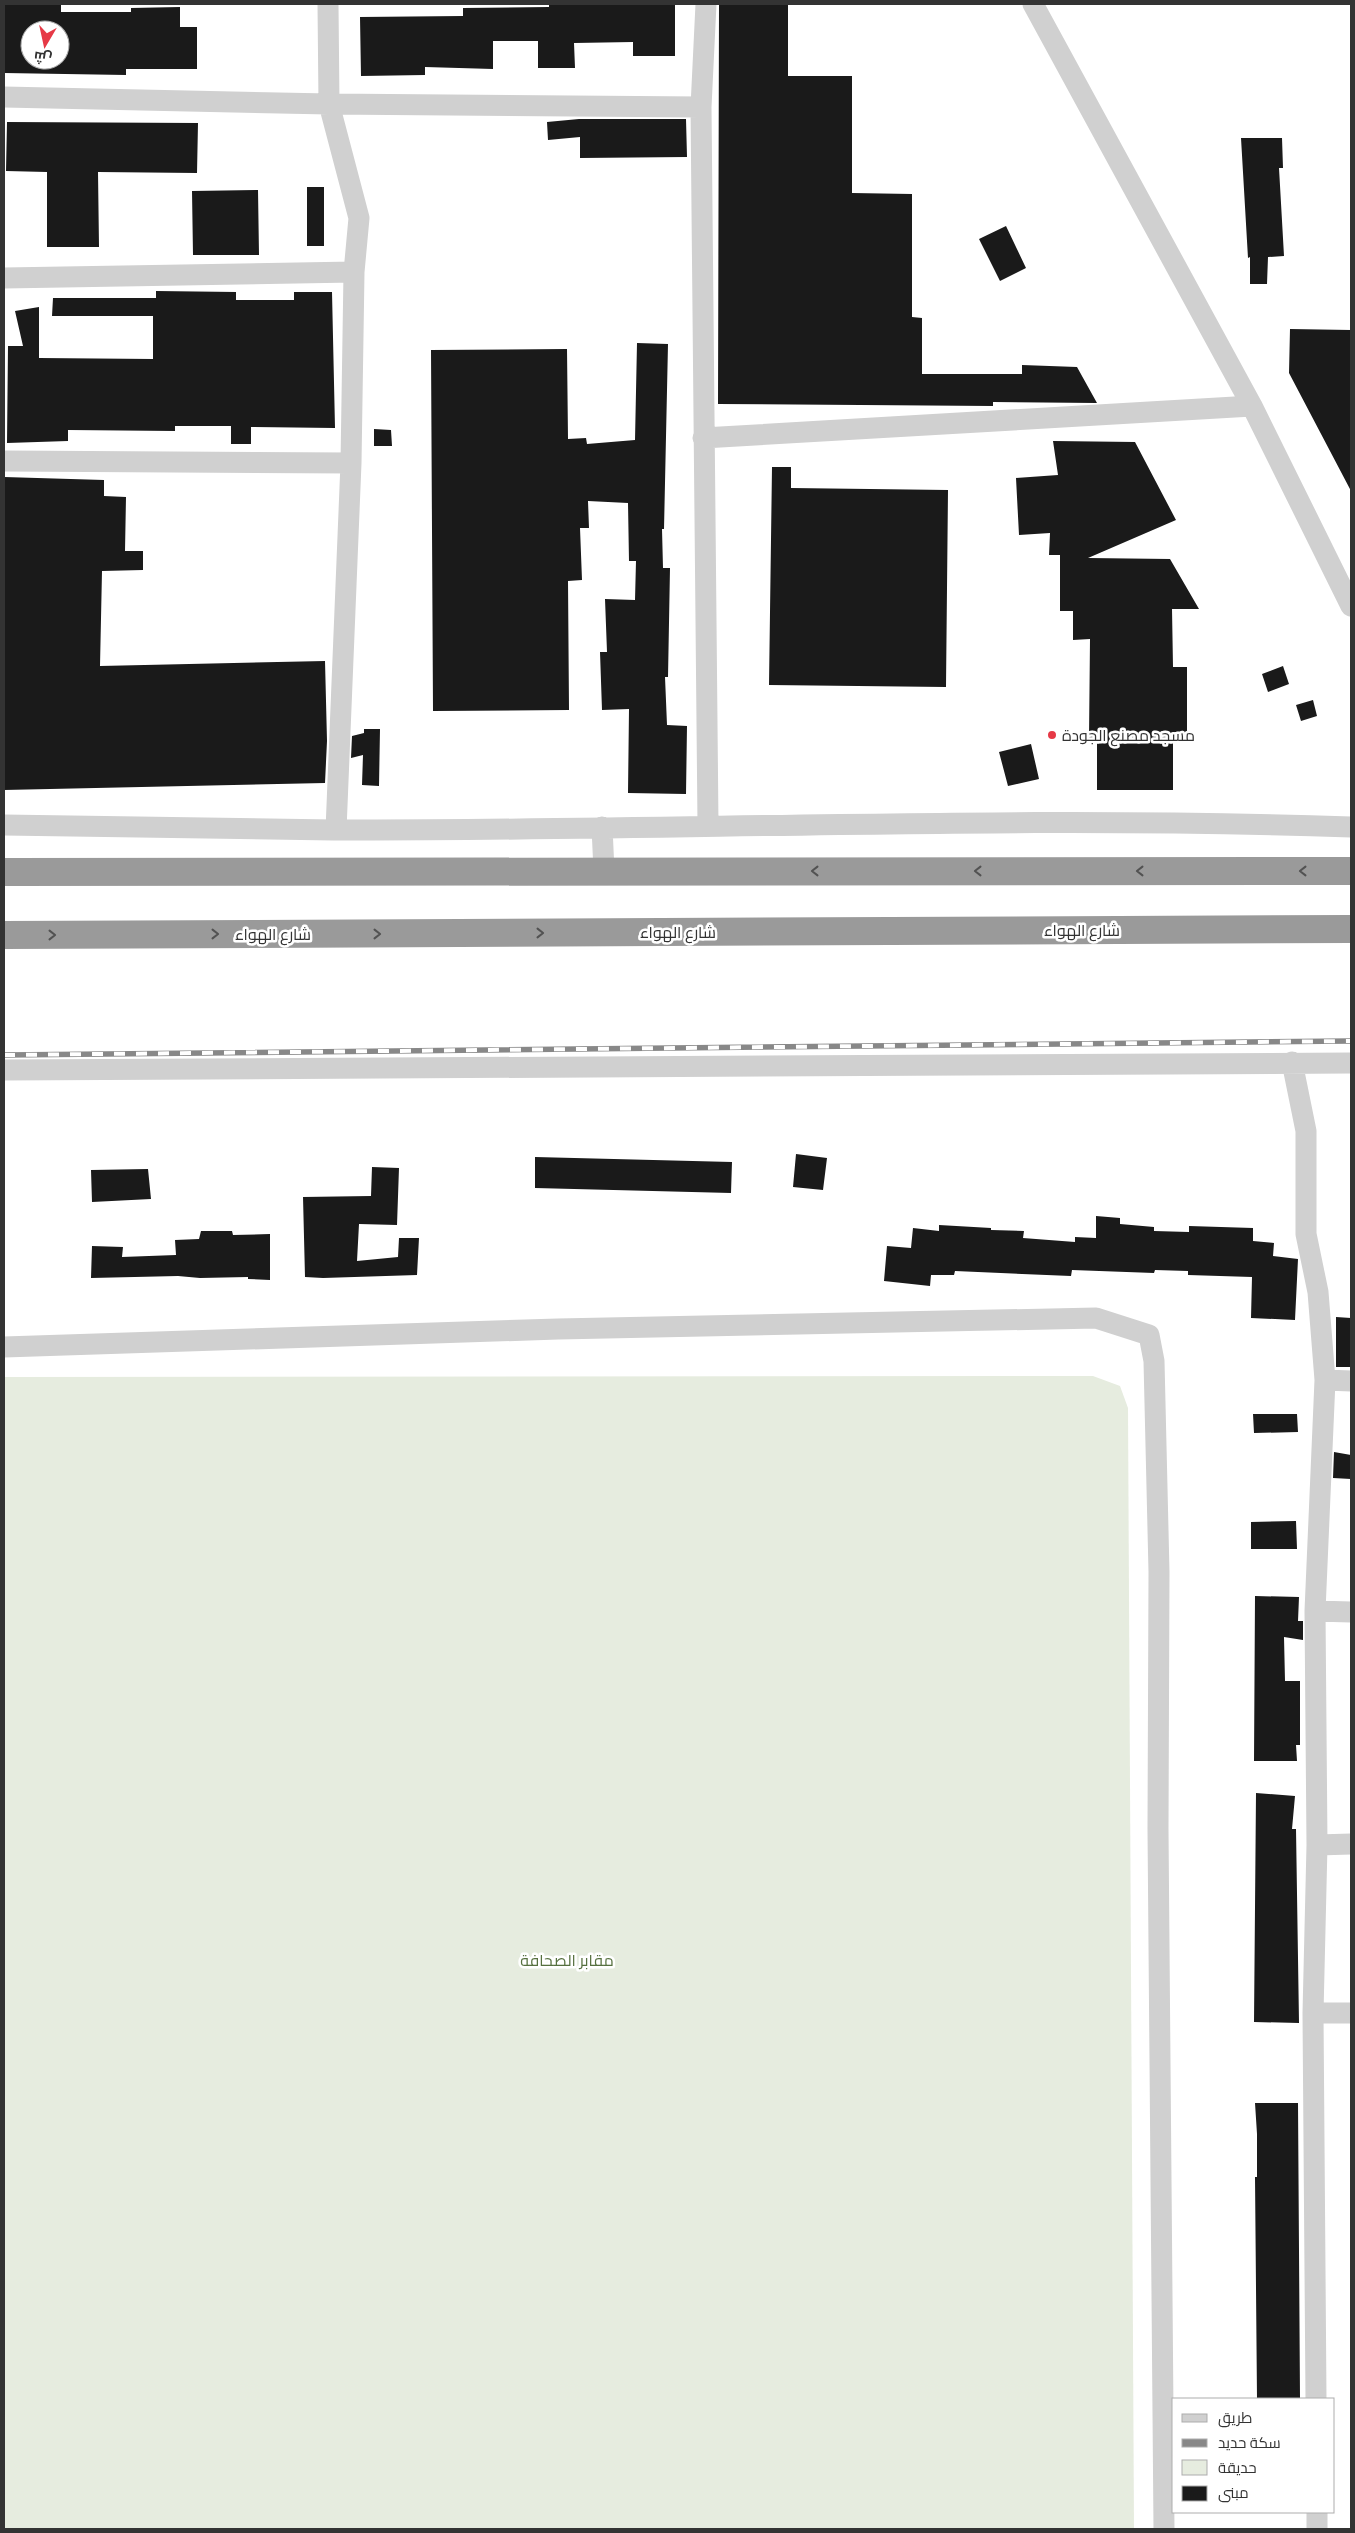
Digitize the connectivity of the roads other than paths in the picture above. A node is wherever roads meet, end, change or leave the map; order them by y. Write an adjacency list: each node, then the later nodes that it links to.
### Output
1 (328, 4): 5 (street)
2 (706, 4): 6 (street)
3 (1033, 4): 9 (street)
4 (4, 97): 5 (street)
5 (329, 104): 6 (street); 7 (street)
6 (701, 107): 10 (street)
7 (354, 272): 8 (street); 12 (street)
8 (4, 278)
9 (1252, 406): 10 (street); 13 (street)
10 (704, 438): 15 (street)
11 (4, 461): 12 (street)
12 (350, 463): 18 (street)
13 (1351, 606)
14 (4, 825): 18 (street)
15 (708, 825): 16 (street); 17 (street)
16 (602, 827): 18 (street); 19 (street)
17 (1351, 828)
18 (336, 830)
19 (604, 871): 20 (highway, one-way to 19); 21 (highway)
20 (1351, 871)
21 (4, 872)
22 (1351, 929): 23 (highway, شارع الهواء, one-way to 22)
23 (4, 935)
24 (1292, 1062): 25 (street); 26 (street); 28 (street)
25 (1351, 1063)
26 (4, 1070)
27 (4, 1347): 38 (street)
28 (1325, 1380): 29 (street); 30 (street)
29 (1351, 1381)
30 (1315, 1611): 31 (street); 33 (street)
31 (1351, 1612)
32 (1351, 1844): 33 (street)
33 (1317, 1845): 34 (street)
34 (1313, 2013): 35 (street); 36 (street)
35 (1351, 2013)
36 (1316, 2398)
37 (1317, 2513): 39 (street)
38 (1164, 2529)
39 (1317, 2529)

